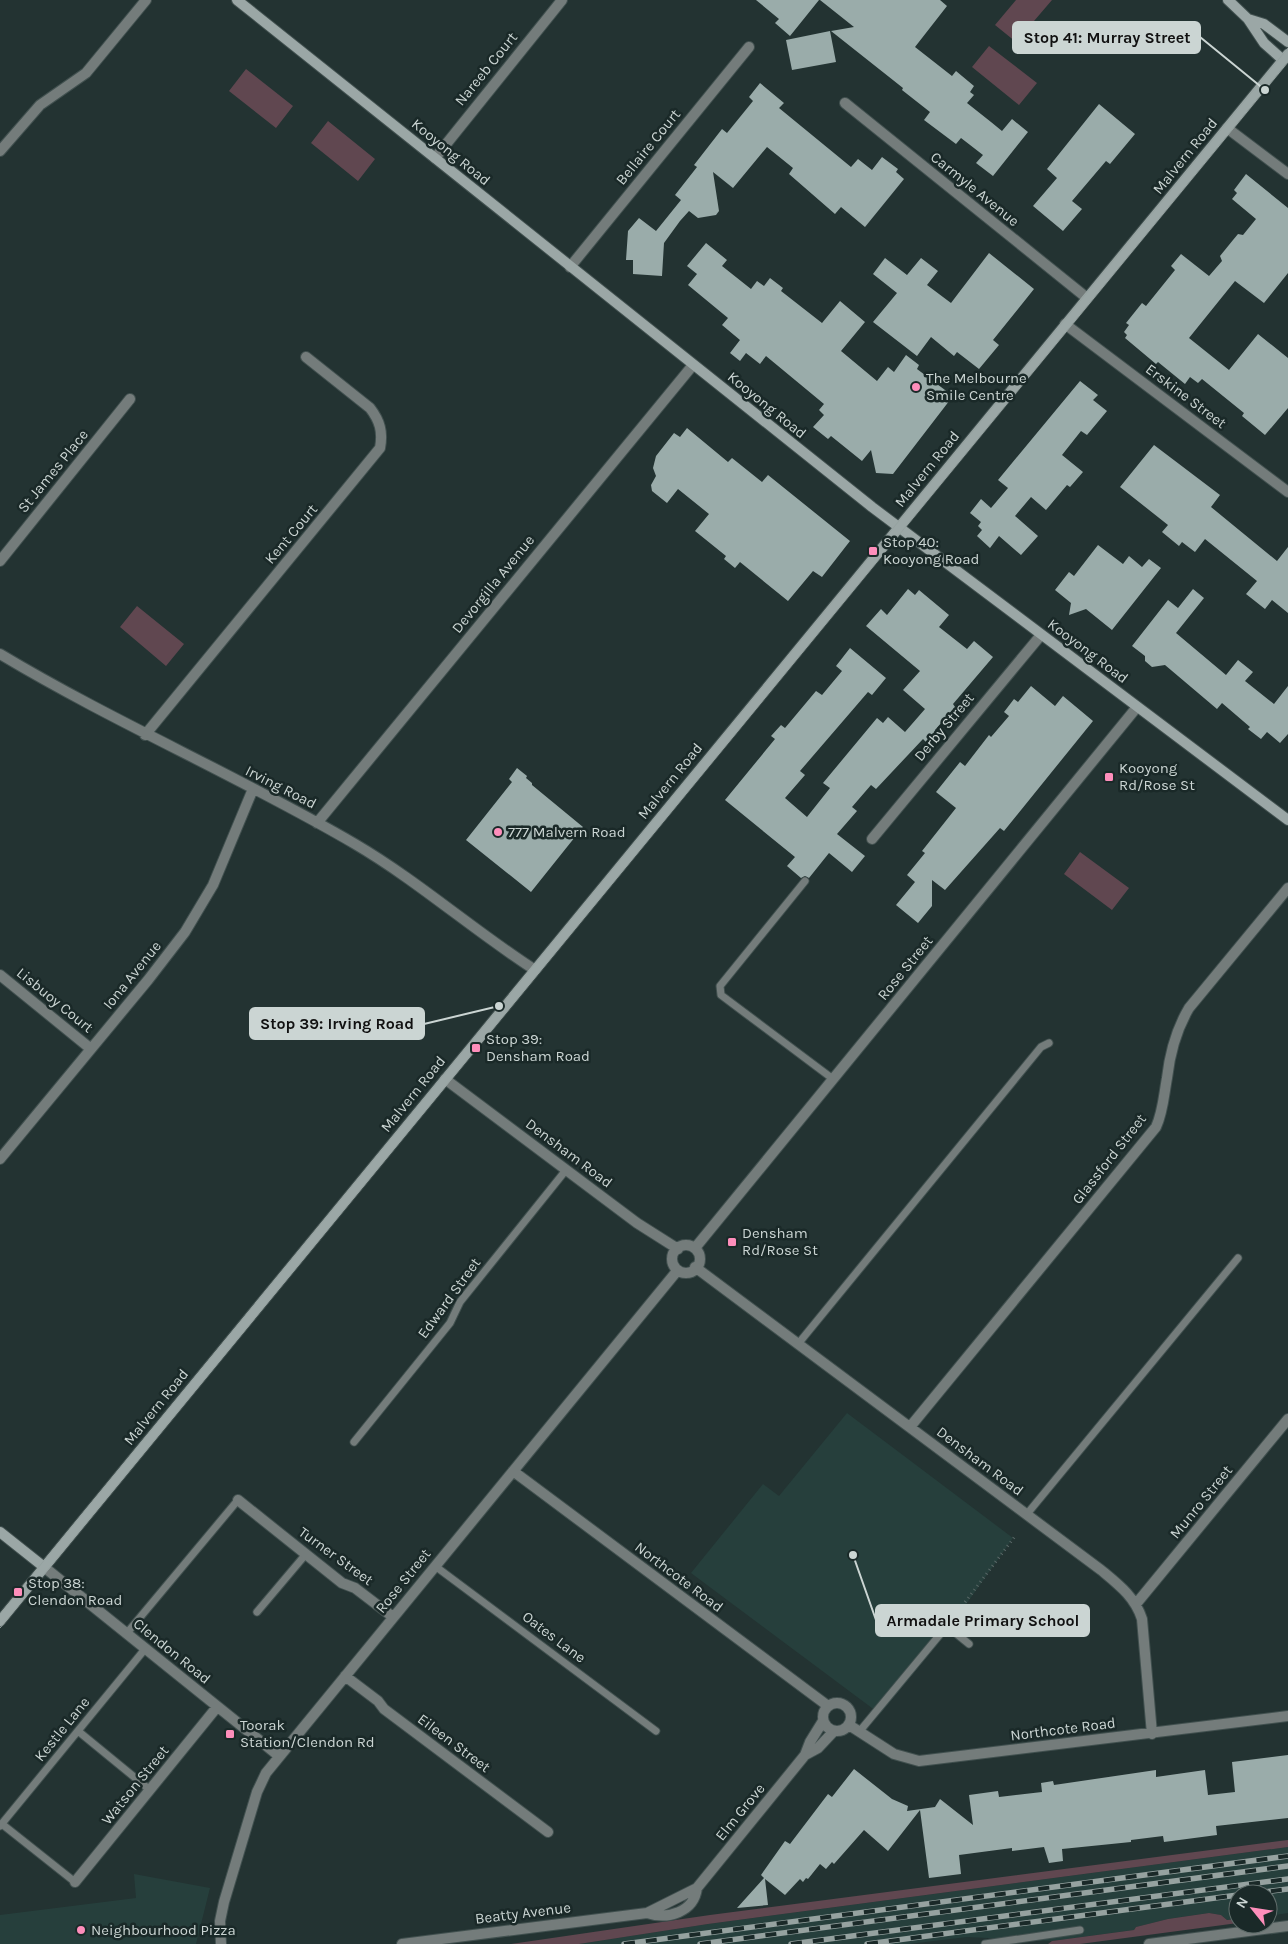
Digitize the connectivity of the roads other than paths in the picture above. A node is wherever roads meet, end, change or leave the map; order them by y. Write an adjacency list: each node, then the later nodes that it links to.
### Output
1 (146, 0): 11 (street)
2 (237, 0): 12 (main road, Kooyong Road)
3 (562, 0): 12 (street, Nareeb Court)
4 (1228, 0): 5 (main road)
5 (1248, 19): 6 (main road); 8 (main road)
6 (1288, 42)
7 (749, 47): 14 (street, Bellaire Court)
8 (1286, 57): 10 (main road, Malvern Road)
9 (845, 103): 15 (street, Carmyle Avenue)
10 (1227, 128): 13 (street); 15 (main road, Malvern Road)
11 (0, 150)
12 (434, 158): 14 (main road, Kooyong Road)
13 (1288, 174)
14 (570, 267): 18 (main road, Kooyong Road)
15 (1088, 298): 16 (main road, Malvern Road)
16 (1065, 324): 20 (street, Erskine Street); 21 (main road, Malvern Road)
17 (306, 357): 26 (street, Kent Court)
18 (693, 365): 21 (main road, Kooyong Road); 29 (street, Devorgilla Avenue)
19 (130, 399): 22 (street, St James Place)
20 (1288, 492)
21 (898, 528): 23 (main road, Kooyong Road); 33 (main road, Malvern Road)
22 (0, 561)
23 (1040, 635): 25 (main road, Kooyong Road); 30 (street, Derby Street)
24 (0, 654): 26 (street, Irving Road)
25 (1137, 707): 28 (main road, Kooyong Road); 38 (street, Rose Street)
26 (145, 735): 27 (street, Irving Road)
27 (253, 789): 29 (street, Irving Road); 36 (street, Iona Avenue)
28 (1288, 820)
29 (317, 823): 33 (street, Irving Road)
30 (872, 839)
31 (805, 881): 38 (lane)
32 (1288, 888): 48 (street, Glassford Street)
33 (534, 970): 37 (main road, Malvern Road)
34 (0, 975): 36 (street, Lisbuoy Court)
35 (1050, 1043): 46 (lane)
36 (91, 1049): 39 (street, Iona Avenue)
37 (445, 1079): 40 (street, Densham Road); 56 (main road, Malvern Road)
38 (834, 1079): 41 (street, Rose Street)
39 (0, 1158)
40 (566, 1170): 42 (street, Densham Road); 49 (lane, Edward Street)
41 (696, 1248): 42 (street); 44 (street)
42 (678, 1249): 45 (street)
43 (1238, 1258): 52 (lane)
44 (696, 1267): 45 (street); 46 (street, Densham Road)
45 (677, 1271): 50 (street, Rose Street)
46 (798, 1344): 48 (street, Densham Road)
47 (1288, 1419): 57 (street, Munro Street)
48 (910, 1427): 52 (street, Densham Road)
49 (354, 1442)
50 (513, 1471): 55 (street, Rose Street); 65 (street, Northcote Road)
51 (238, 1500): 54 (street, Turner Street); 61 (lane)
52 (1027, 1514): 57 (street, Densham Road)
53 (0, 1532): 56 (main road, Clendon Road)
54 (306, 1554): 58 (lane); 59 (street, Turner Street)
55 (435, 1566): 59 (street, Rose Street); 71 (lane, Oates Lane)
56 (44, 1567): 60 (main road, Malvern Road); 61 (street, Clendon Road)
57 (1136, 1604): 74 (street, Densham Road)
58 (257, 1612)
59 (393, 1617): 64 (street, Rose Street)
60 (0, 1621)
61 (127, 1634): 63 (street, Clendon Road)
62 (969, 1644): 73 (lane)
63 (145, 1648): 66 (street, Clendon Road); 70 (lane, Kestle Lane)
64 (345, 1676): 76 (street, Rose Street); 79 (street, Eileen Street)
65 (828, 1706): 68 (street); 69 (street)
66 (218, 1707): 76 (street, Clendon Road); 77 (street, Watson Street)
67 (1288, 1716): 74 (street, Northcote Road)
68 (823, 1721): 72 (street); 75 (street, Elm Grove)
69 (849, 1725): 72 (street); 73 (street, Northcote Road)
70 (78, 1731): 77 (lane); 78 (lane, Kestle Lane)
71 (656, 1731)
72 (834, 1731): 75 (street, Elm Grove)
73 (859, 1732): 74 (street, Northcote Road)
74 (1152, 1734)
75 (805, 1755): 81 (street, Elm Grove)
76 (279, 1756): 88 (street, Rose Street)
77 (150, 1790): 80 (street, Watson Street)
78 (1, 1825): 80 (lane)
79 (548, 1832)
80 (75, 1882)
81 (697, 1888): 82 (street, Elm Grove); 84 (street, Elm Grove)
82 (673, 1901): 83 (street, Beatty Avenue)
83 (647, 1913): 84 (street, Beatty Avenue); 89 (street, Beatty Avenue)
84 (678, 1913)
85 (1288, 1926): 87 (street)
86 (1080, 1930): 90 (lane)
87 (1192, 1941): 91 (street)
88 (221, 1944)
89 (402, 1944)
90 (985, 1944)
91 (1149, 1944)

